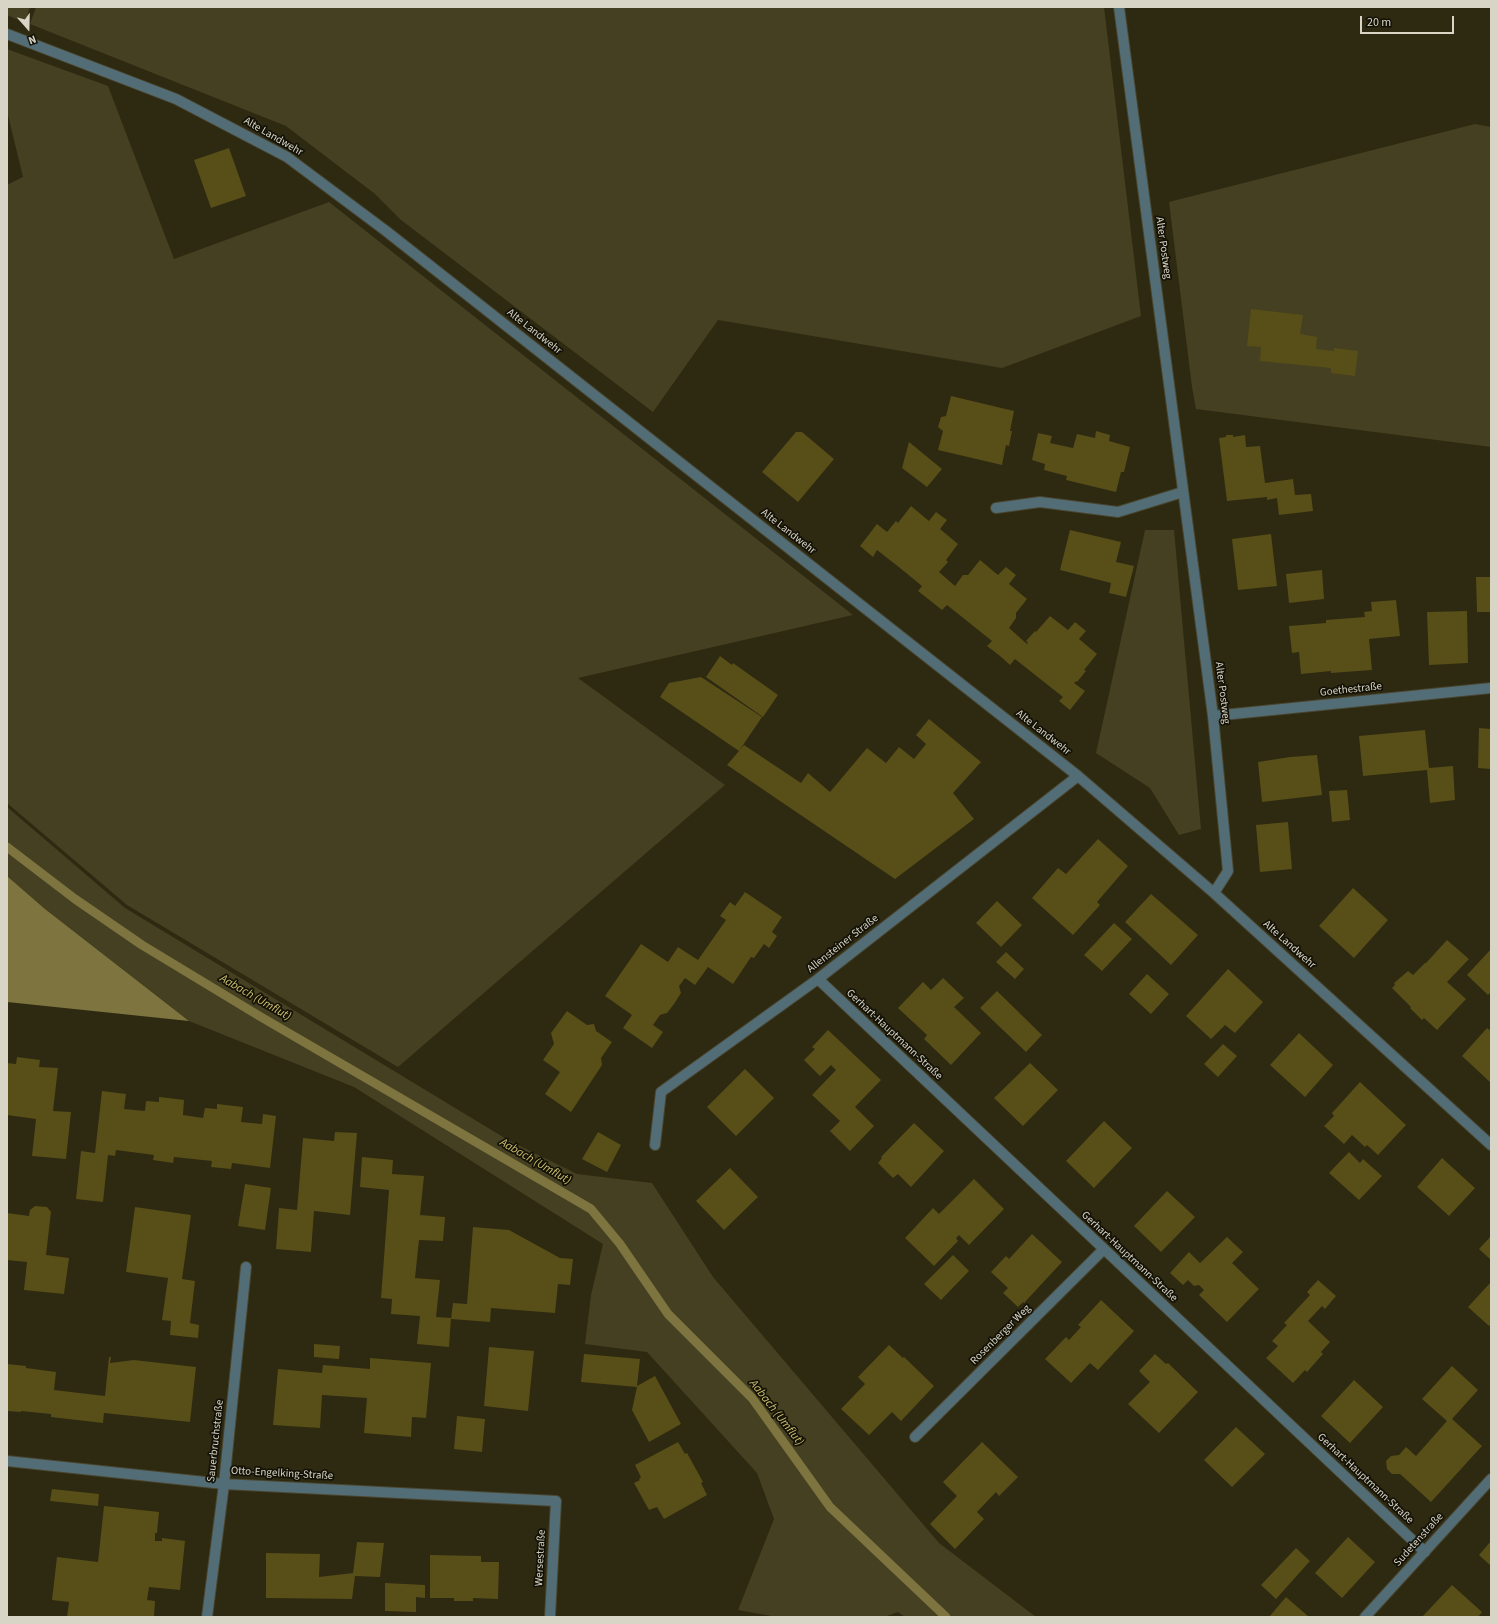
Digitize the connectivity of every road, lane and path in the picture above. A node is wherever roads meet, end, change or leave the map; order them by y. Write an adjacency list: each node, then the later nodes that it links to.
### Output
1 (1119, 7): 3 (street, Alter Postweg)
2 (7, 34): 7 (street, Alte Landwehr)
3 (1183, 492): 4 (street); 6 (street, Alter Postweg)
4 (996, 508)
5 (1491, 688): 6 (street, Goethestraße)
6 (1213, 716): 8 (street, Alter Postweg)
7 (1078, 776): 8 (street, Alte Landwehr); 9 (street, Allensteiner Straße)
8 (1214, 893): 11 (street, Alte Landwehr)
9 (818, 980): 10 (street, Allensteiner Straße); 12 (street, Gerhart-Hauptmann-Straße)
10 (655, 1145)
11 (1491, 1145)
12 (1104, 1250): 14 (street, Rosenberger Weg); 19 (street, Gerhart-Hauptmann-Straße)
13 (246, 1267): 17 (street, Sauerbruchstraße)
14 (915, 1438)
15 (7, 1461): 17 (street, Otto-Engelking-Straße)
16 (1491, 1479): 19 (street, Sudetenstraße)
17 (224, 1484): 18 (street, Otto-Engelking-Straße); 20 (street, Sauerbruchstraße)
18 (556, 1501): 21 (street, Wersestraße)
19 (1425, 1552): 22 (street, Sudetenstraße)
20 (207, 1617)
21 (550, 1617)
22 (1365, 1617)

